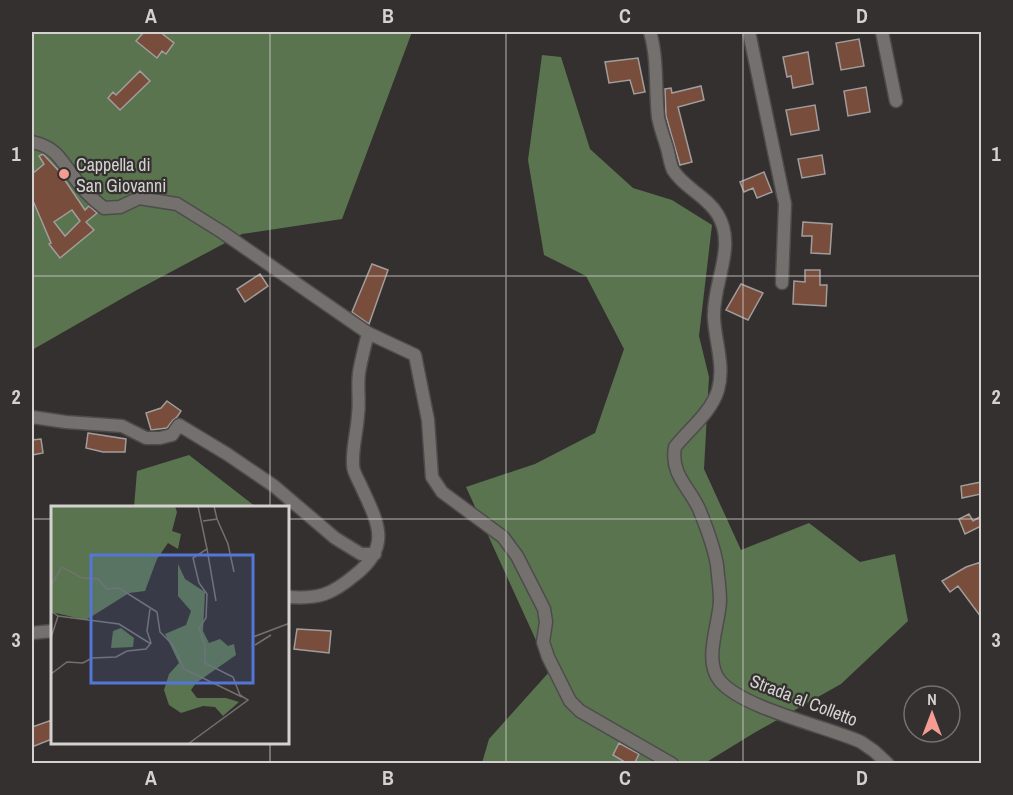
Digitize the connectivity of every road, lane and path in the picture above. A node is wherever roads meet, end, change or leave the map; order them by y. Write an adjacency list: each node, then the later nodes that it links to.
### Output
1 (650, 32): 14 (street, Strada al Colletto)
2 (749, 32): 6 (street)
3 (882, 32): 4 (street)
4 (896, 101)
5 (32, 142): 7 (street)
6 (782, 283)
7 (368, 333): 9 (street); 13 (street)
8 (32, 417): 9 (street)
9 (375, 554): 10 (street)
10 (290, 597)
11 (51, 631): 12 (street)
12 (32, 633)
13 (672, 764)
14 (888, 764)

